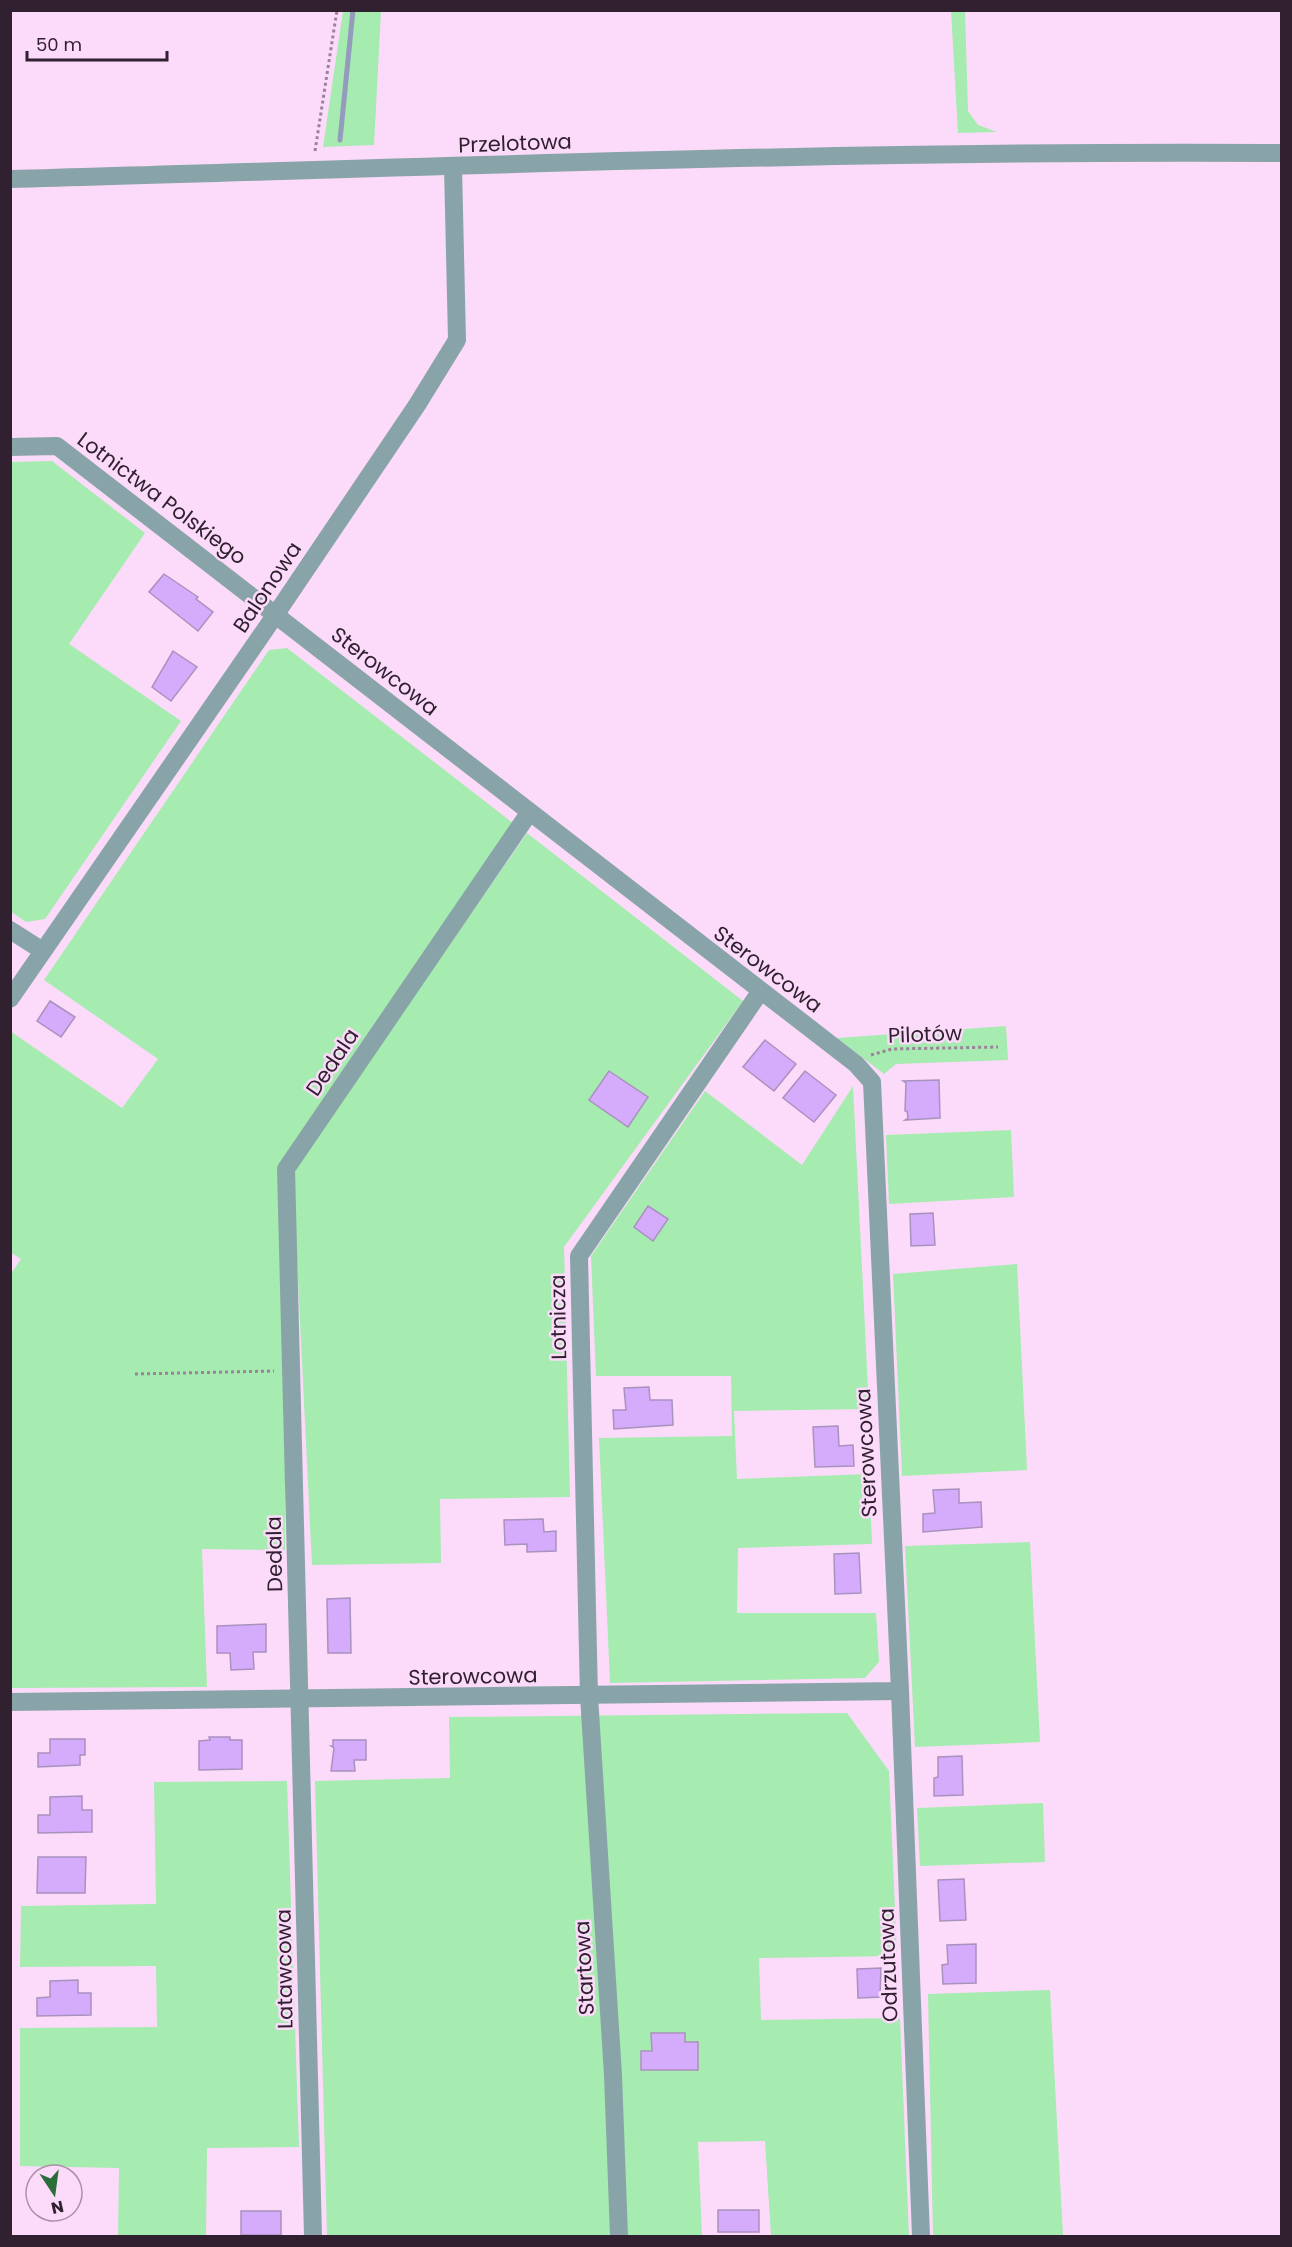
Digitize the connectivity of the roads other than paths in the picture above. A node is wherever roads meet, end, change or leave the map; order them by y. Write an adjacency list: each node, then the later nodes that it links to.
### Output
1 (1281, 153): 2 (street, Przelotowa)
2 (453, 167): 3 (street, Przelotowa); 5 (street, Balonowa)
3 (10, 179)
4 (10, 447): 5 (street, Lotnictwa Polskiego)
5 (276, 614): 6 (street, Sterowcowa); 8 (street, Balonowa)
6 (529, 813): 9 (street, Sterowcowa); 13 (street, Dedala)
7 (10, 930): 8 (street)
8 (43, 951): 10 (street, Balonowa)
9 (760, 992): 11 (street, Sterowcowa); 12 (street, Lotnicza)
10 (10, 999)
11 (900, 1691): 12 (street, Sterowcowa); 17 (street, Odrzutowa)
12 (589, 1696): 13 (street, Sterowcowa); 16 (street, Startowa)
13 (300, 1701): 14 (street, Sterowcowa); 15 (street, Latawcowa)
14 (10, 1702)
15 (313, 2236)
16 (619, 2236)
17 (921, 2236)

